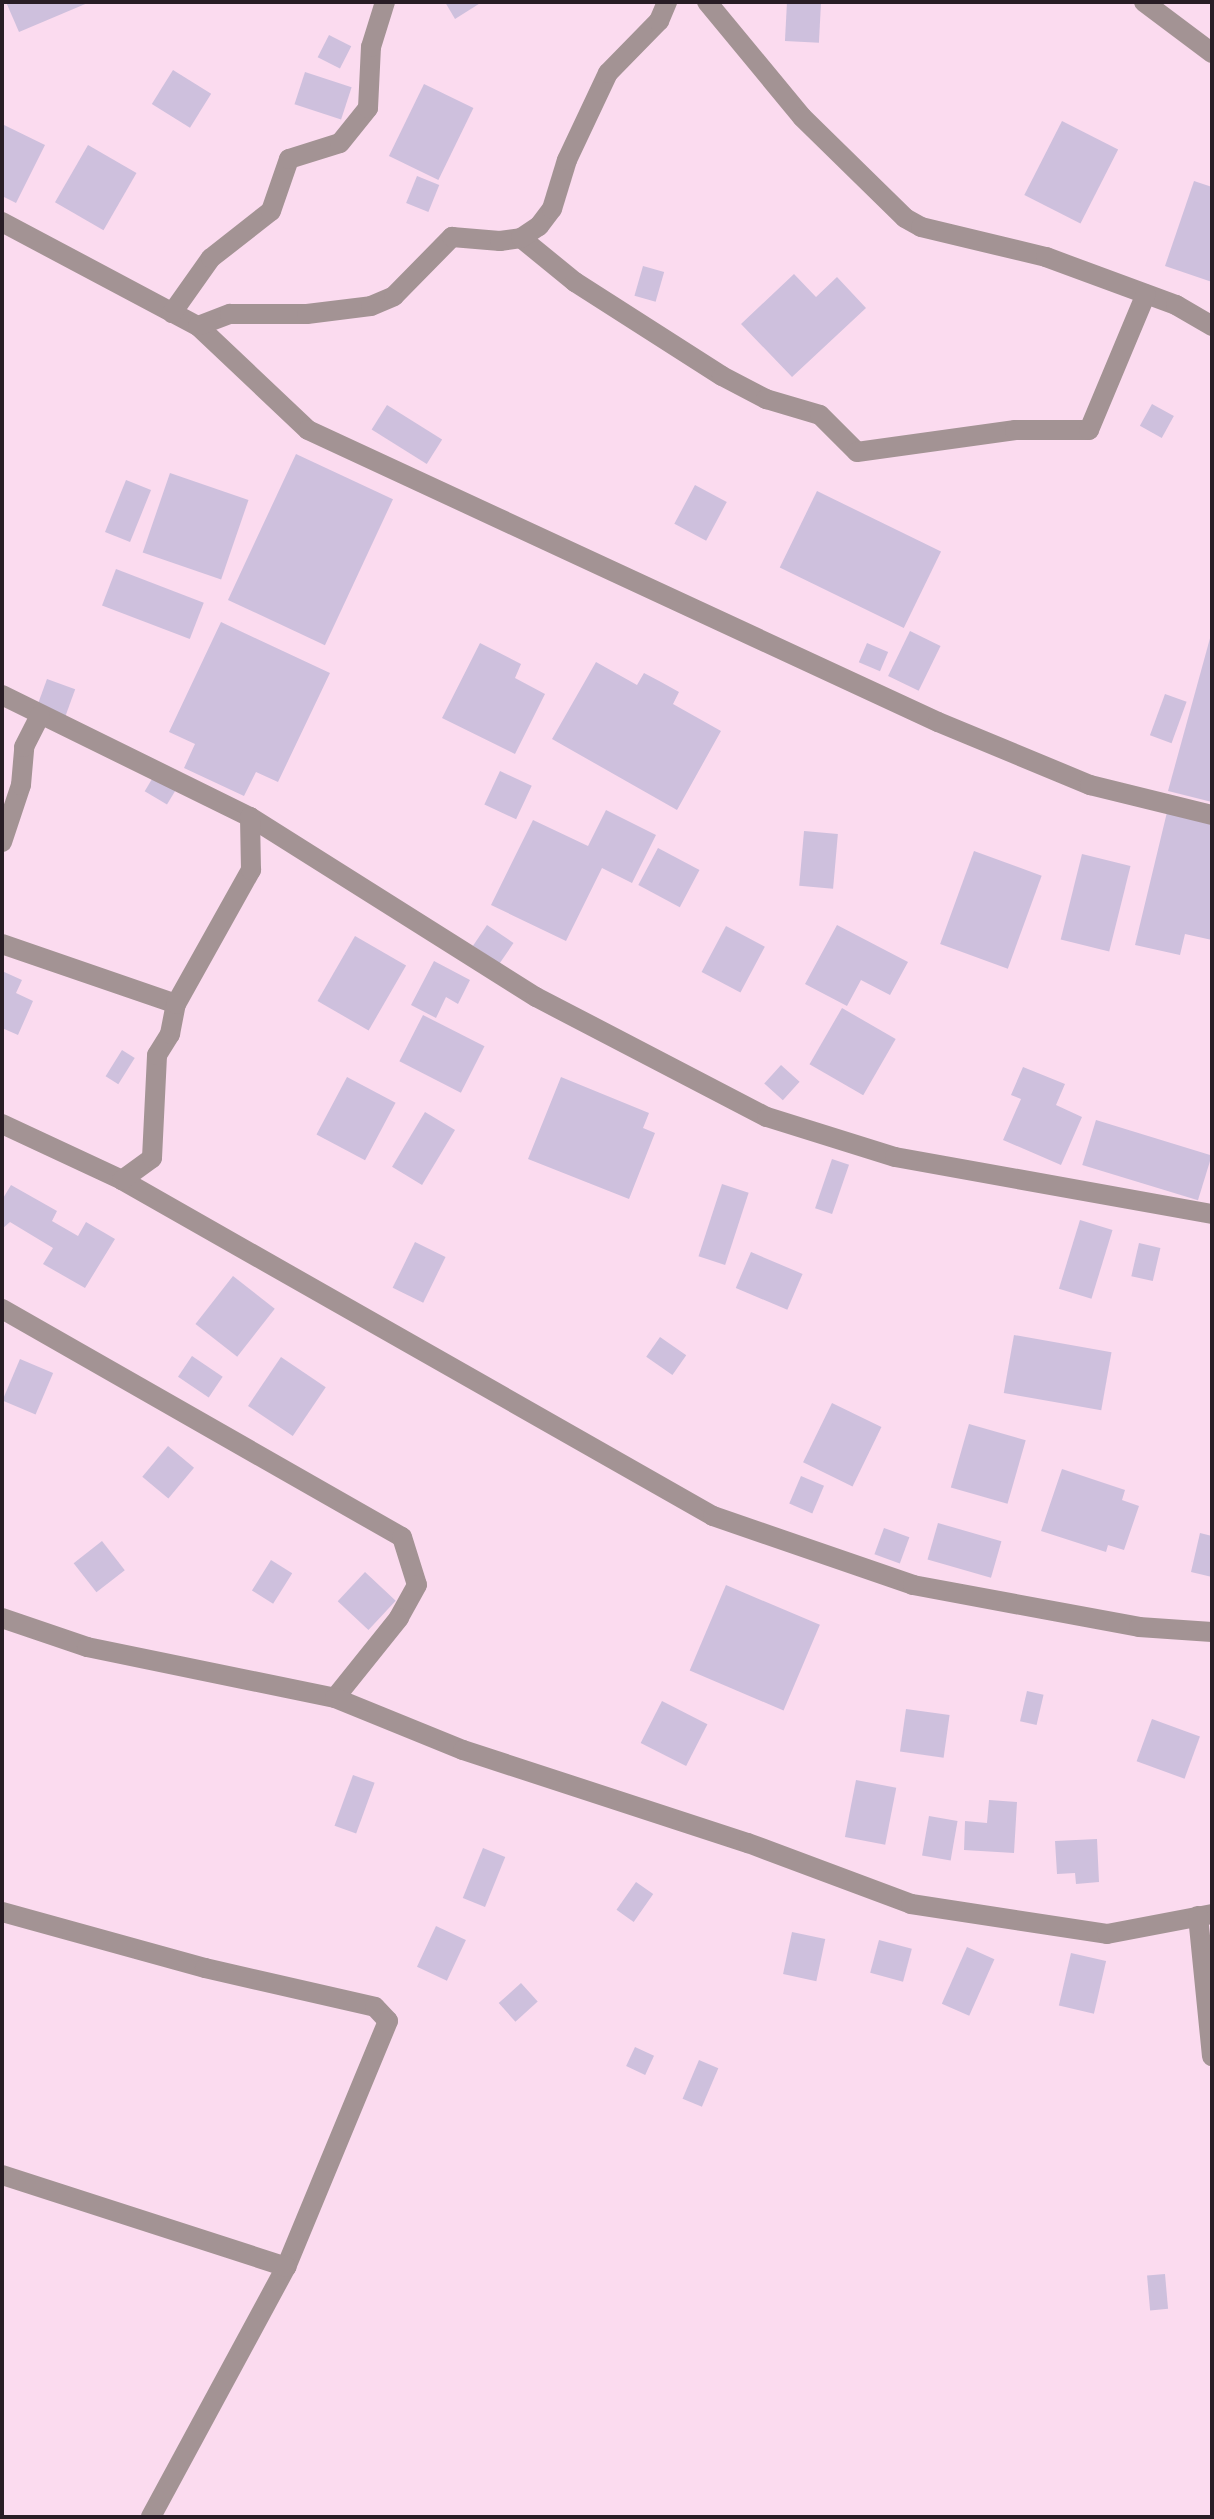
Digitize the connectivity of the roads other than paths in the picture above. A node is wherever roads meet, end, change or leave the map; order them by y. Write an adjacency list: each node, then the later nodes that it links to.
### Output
1 (385, 2): 9 (street)
2 (667, 2): 7 (street)
3 (707, 2): 8 (street)
4 (1144, 2): 5 (street)
5 (1212, 53)
6 (2, 222): 9 (street)
7 (521, 238): 8 (street); 10 (street)
8 (1146, 294): 11 (street)
9 (172, 313): 10 (street)
10 (198, 326): 14 (street)
11 (1212, 326)
12 (2, 695): 13 (street)
13 (40, 716): 15 (street); 16 (street)
14 (1212, 815)
15 (250, 817): 18 (street); 21 (street)
16 (2, 842)
17 (2, 944): 18 (street)
18 (176, 1004): 20 (street)
19 (2, 1124): 20 (street)
20 (122, 1180): 24 (street)
21 (1212, 1214)
22 (2, 1309): 25 (street)
23 (2, 1618): 25 (street)
24 (1212, 1632)
25 (335, 1698): 27 (street)
26 (2, 1912): 30 (street)
27 (1205, 1915): 28 (street)
28 (1212, 2056)
29 (2, 2175): 30 (street)
30 (286, 2267): 31 (street)
31 (151, 2517)

